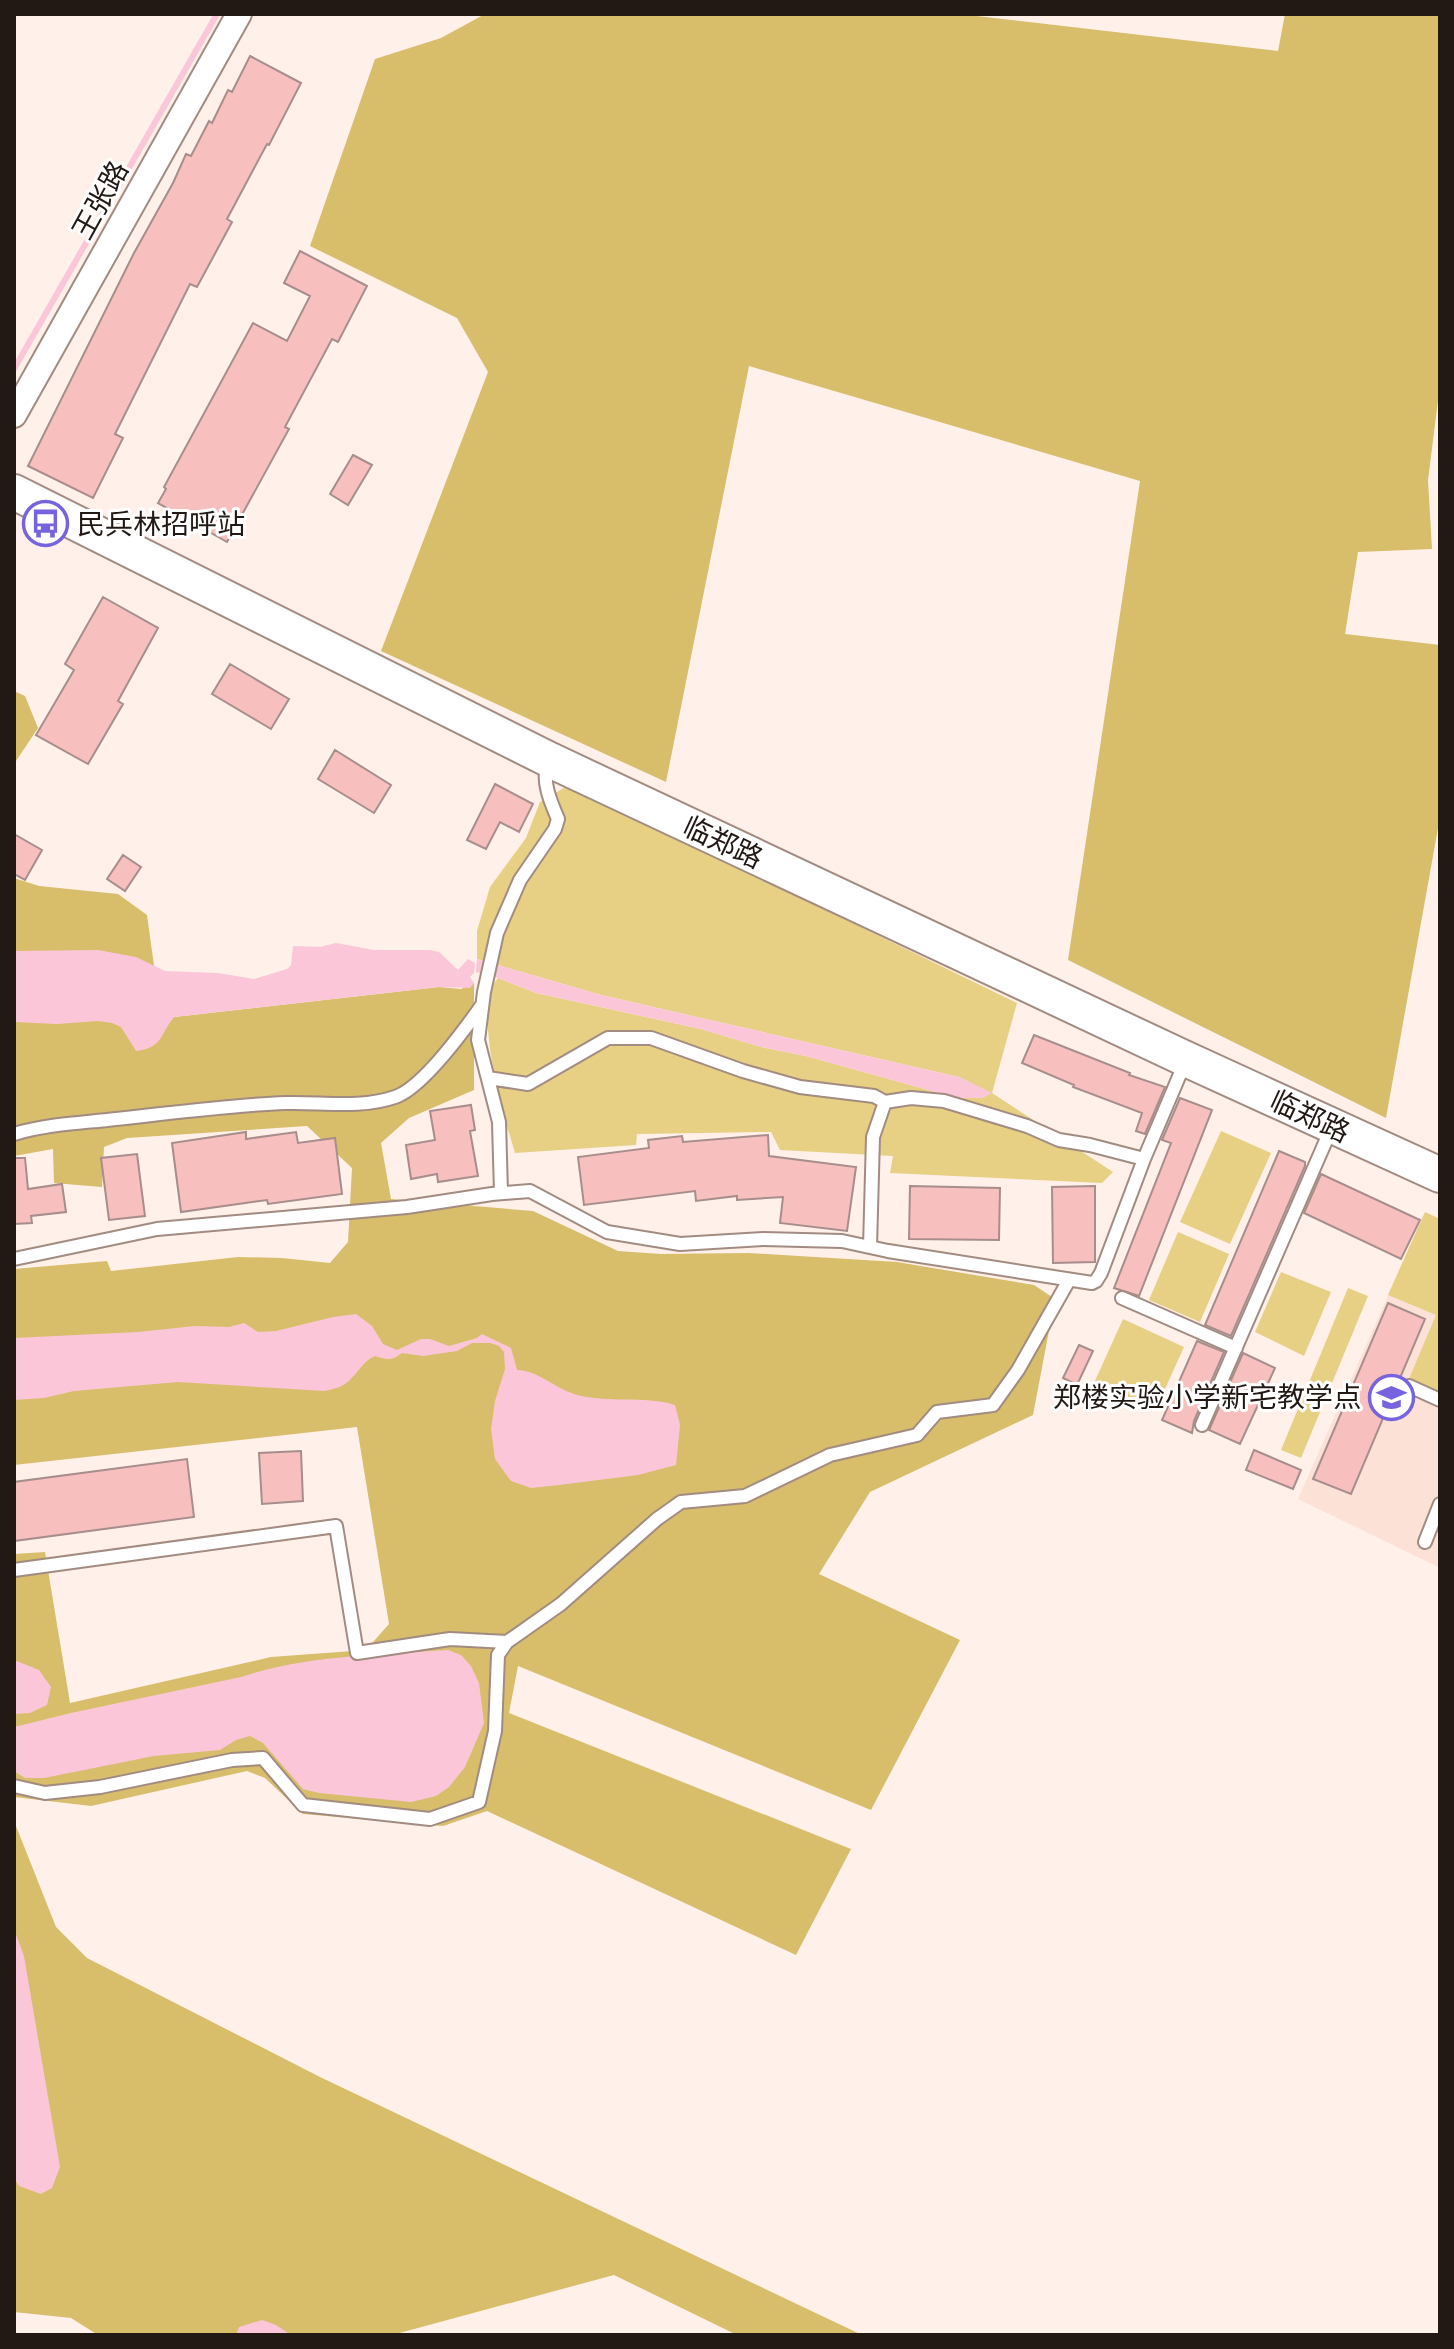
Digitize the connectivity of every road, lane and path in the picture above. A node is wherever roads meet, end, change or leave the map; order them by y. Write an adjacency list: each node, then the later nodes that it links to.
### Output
1 (239, 14): 2 (street, 王张路)
2 (14, 415)
3 (14, 492): 4 (main road, 临郑路)
4 (550, 760): 5 (lane); 6 (main road, 临郑路)
5 (482, 1005): 7 (lane); 10 (lane)
6 (1186, 1059): 9 (main road, 临郑路); 11 (lane)
7 (488, 1078): 8 (lane); 13 (lane)
8 (885, 1102): 11 (lane); 14 (lane)
9 (1332, 1126): 12 (main road, 临郑路); 18 (lane)
10 (14, 1134)
11 (1144, 1159): 16 (lane)
12 (1440, 1175)
13 (501, 1193): 14 (lane); 15 (lane)
14 (870, 1247): 16 (lane)
15 (14, 1259)
16 (1069, 1280): 25 (lane)
17 (1122, 1298): 18 (lane)
18 (1236, 1348): 21 (lane)
19 (1409, 1386): 20 (lane)
20 (1440, 1400)
21 (1202, 1425)
22 (1440, 1504): 23 (lane)
23 (1425, 1542)
24 (14, 1570): 25 (lane)
25 (507, 1642): 26 (lane)
26 (14, 1786)

